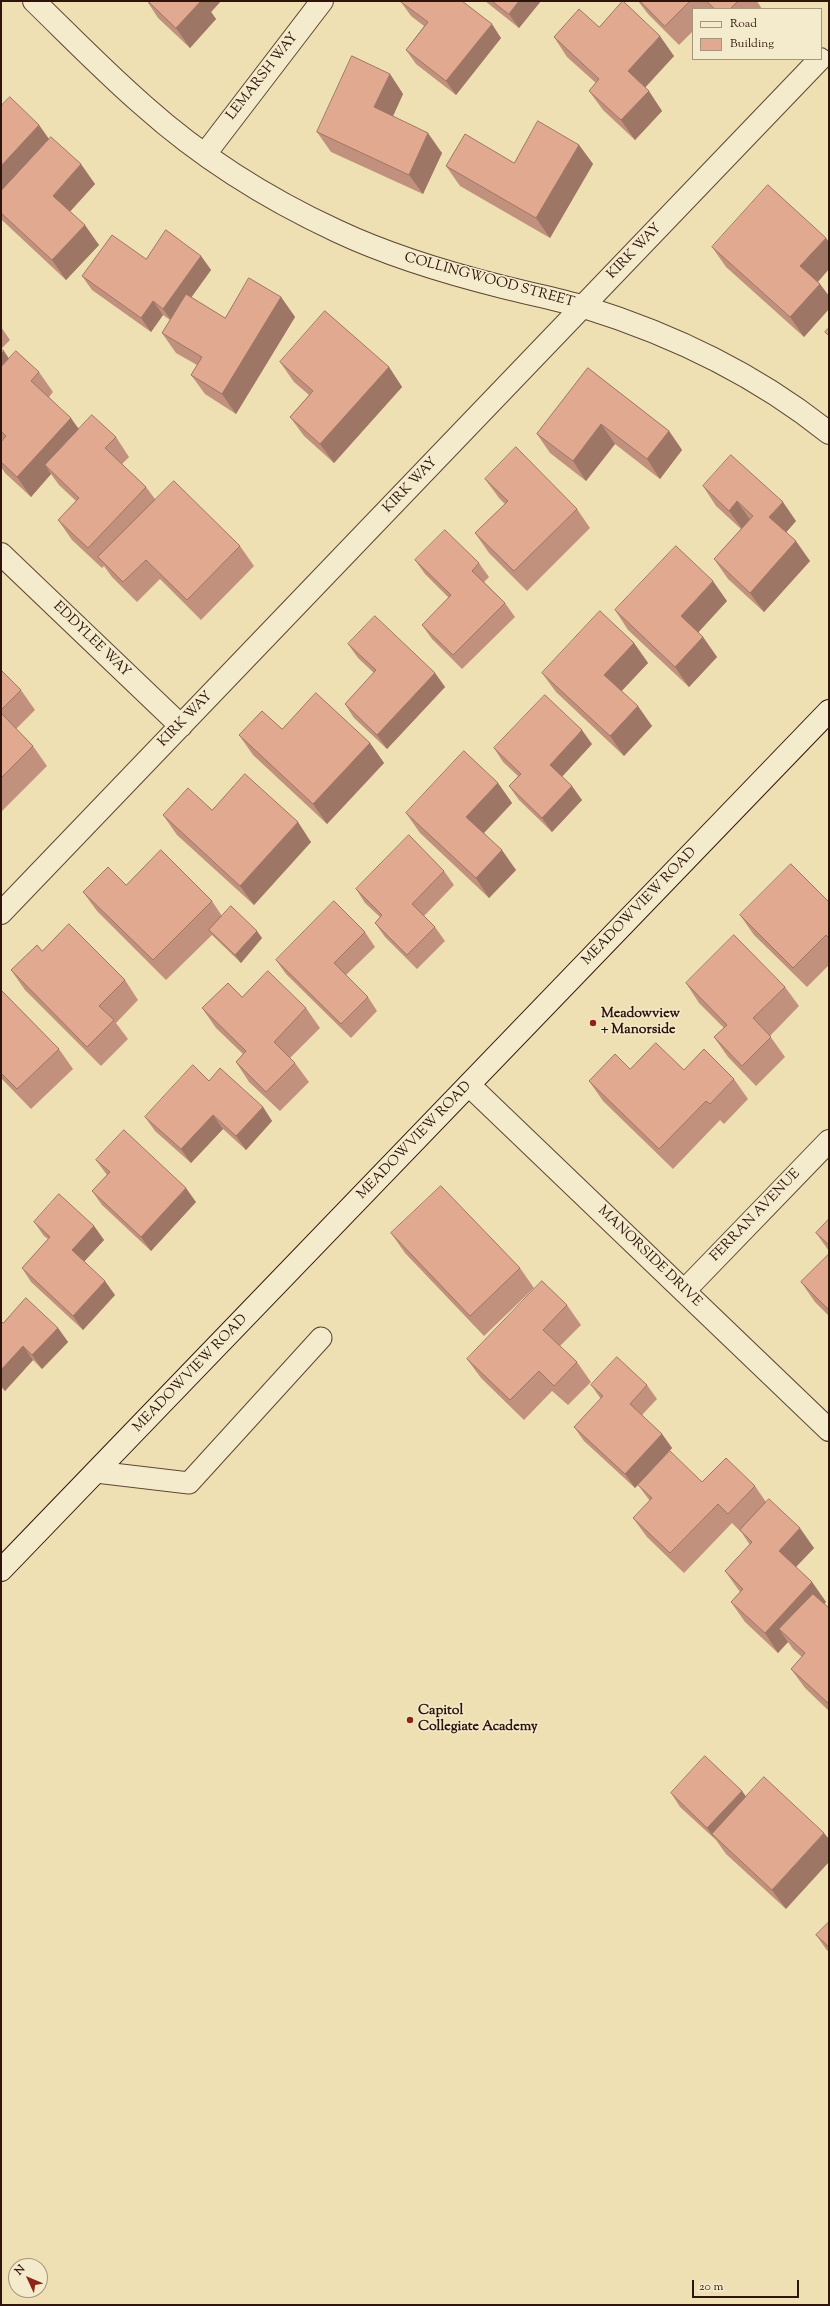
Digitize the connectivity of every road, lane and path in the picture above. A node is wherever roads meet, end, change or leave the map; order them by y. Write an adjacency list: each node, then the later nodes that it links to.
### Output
1 (34, 1): 4 (street, COLLINGWOOD STREET)
2 (322, 1): 4 (street, LEMARSH WAY)
3 (818, 60): 5 (street, KIRK WAY)
4 (205, 154): 5 (street, COLLINGWOOD STREET)
5 (583, 307): 6 (street, COLLINGWOOD STREET); 9 (street, KIRK WAY)
6 (829, 432)
7 (1, 554): 9 (street, EDDYLEE WAY)
8 (829, 711): 11 (street, MEADOWVIEW ROAD)
9 (181, 726): 10 (street, KIRK WAY)
10 (1, 913)
11 (469, 1085): 13 (street, MANORSIDE DRIVE); 16 (street, MEADOWVIEW ROAD)
12 (829, 1141): 13 (street, FERRAN AVENUE)
13 (684, 1291): 15 (street, MANORSIDE DRIVE)
14 (321, 1338): 16 (lane)
15 (829, 1430)
16 (96, 1472): 17 (street, MEADOWVIEW ROAD)
17 (1, 1570)

